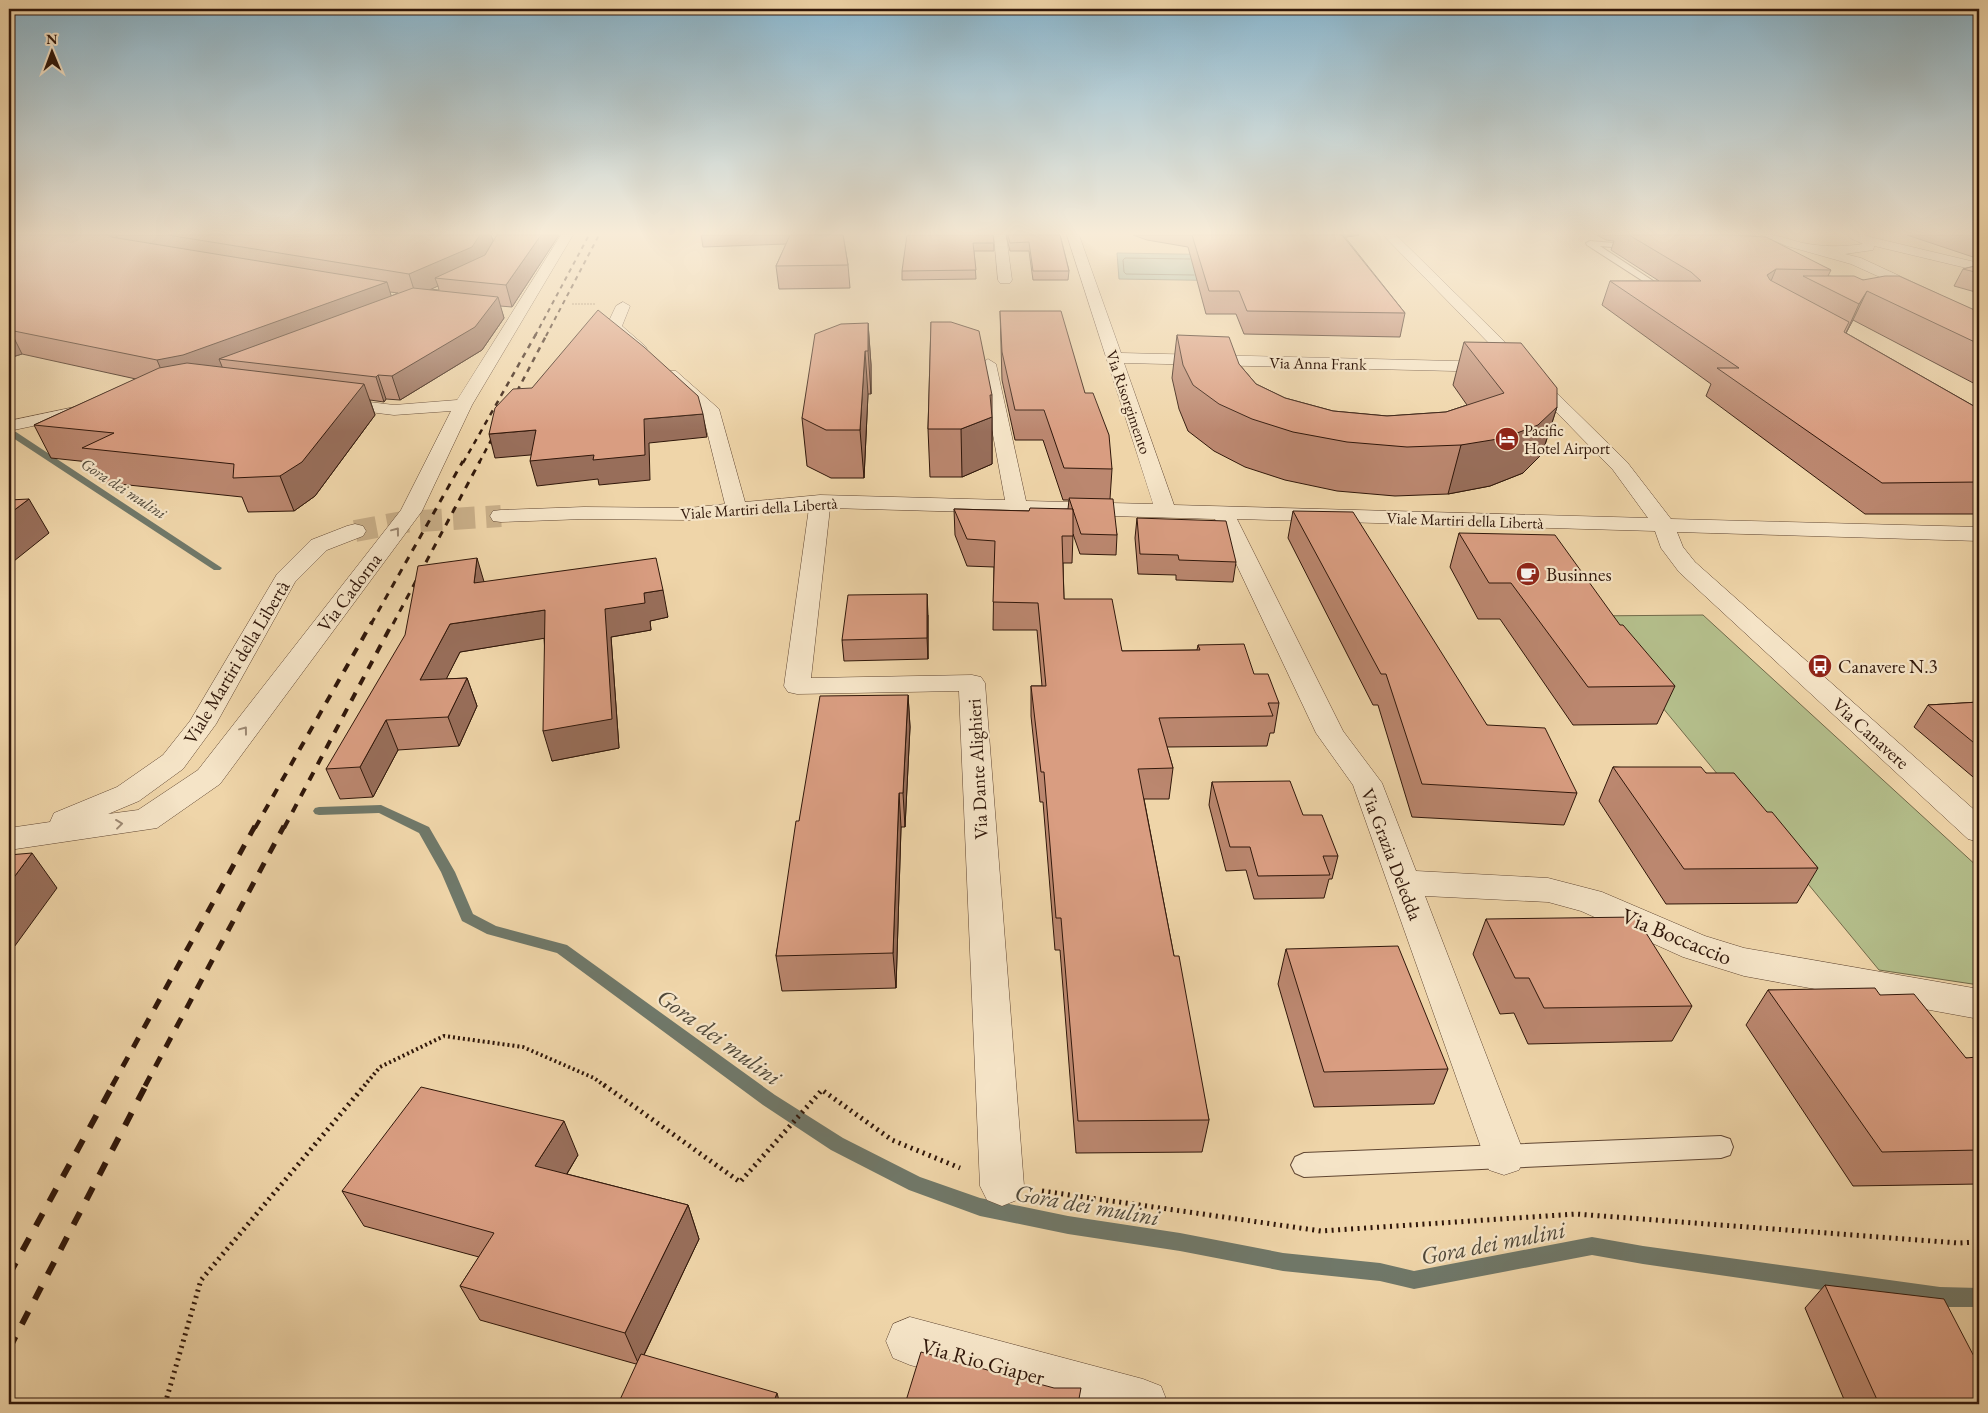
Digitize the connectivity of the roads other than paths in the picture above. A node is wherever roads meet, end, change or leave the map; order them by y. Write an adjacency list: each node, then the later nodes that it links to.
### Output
1 (526, 301): 7 (street, Via Cadorna)
2 (1095, 301): 9 (street, Via Risorgimento)
3 (1455, 301): 11 (street)
4 (1939, 301): 8 (street)
5 (623, 306): 18 (street)
6 (500, 312): 7 (street)
7 (518, 314): 14 (street, Via Cadorna)
8 (1979, 318)
9 (1114, 358): 11 (street, Via Anna Frank); 19 (street, Via Risorgimento)
10 (988, 364): 17 (street)
11 (1522, 368): 22 (street)
12 (316, 400): 14 (street)
13 (108, 405): 15 (street)
14 (463, 405): 28 (street, Via Cadorna, one-way to 14)
15 (9, 426)
16 (820, 502): 17 (street, Viale Martiri della Libertà); 18 (street, Viale Martiri della Libertà); 34 (street, Via Dante Alighieri)
17 (1017, 507): 19 (street, Viale Martiri della Libertà)
18 (736, 508): 21 (street, Viale Martiri della Libertà)
19 (1166, 512): 20 (street, Viale Martiri della Libertà)
20 (1223, 513): 22 (street, Viale Martiri della Libertà); 29 (street, Via Grazia Deledda)
21 (501, 516)
22 (1666, 526): 24 (street, Viale Martiri della Libertà); 27 (street, Via Canavere)
23 (355, 531): 28 (street, Viale Martiri della Libertà)
24 (1914, 532): 25 (street, Viale Martiri della Libertà); 26 (street, Viale Martiri della Libertà)
25 (1979, 534)
26 (1979, 549)
27 (1979, 831)
28 (22, 836)
29 (1404, 883): 30 (street, Via Boccaccio); 32 (street, Via Grazia Deledda)
30 (1979, 1004)
31 (1721, 1147): 32 (lane)
32 (1504, 1156): 33 (lane)
33 (1304, 1165)
34 (1002, 1186)
35 (910, 1341): 36 (street, Via Rio Giaper)
36 (1143, 1404)

